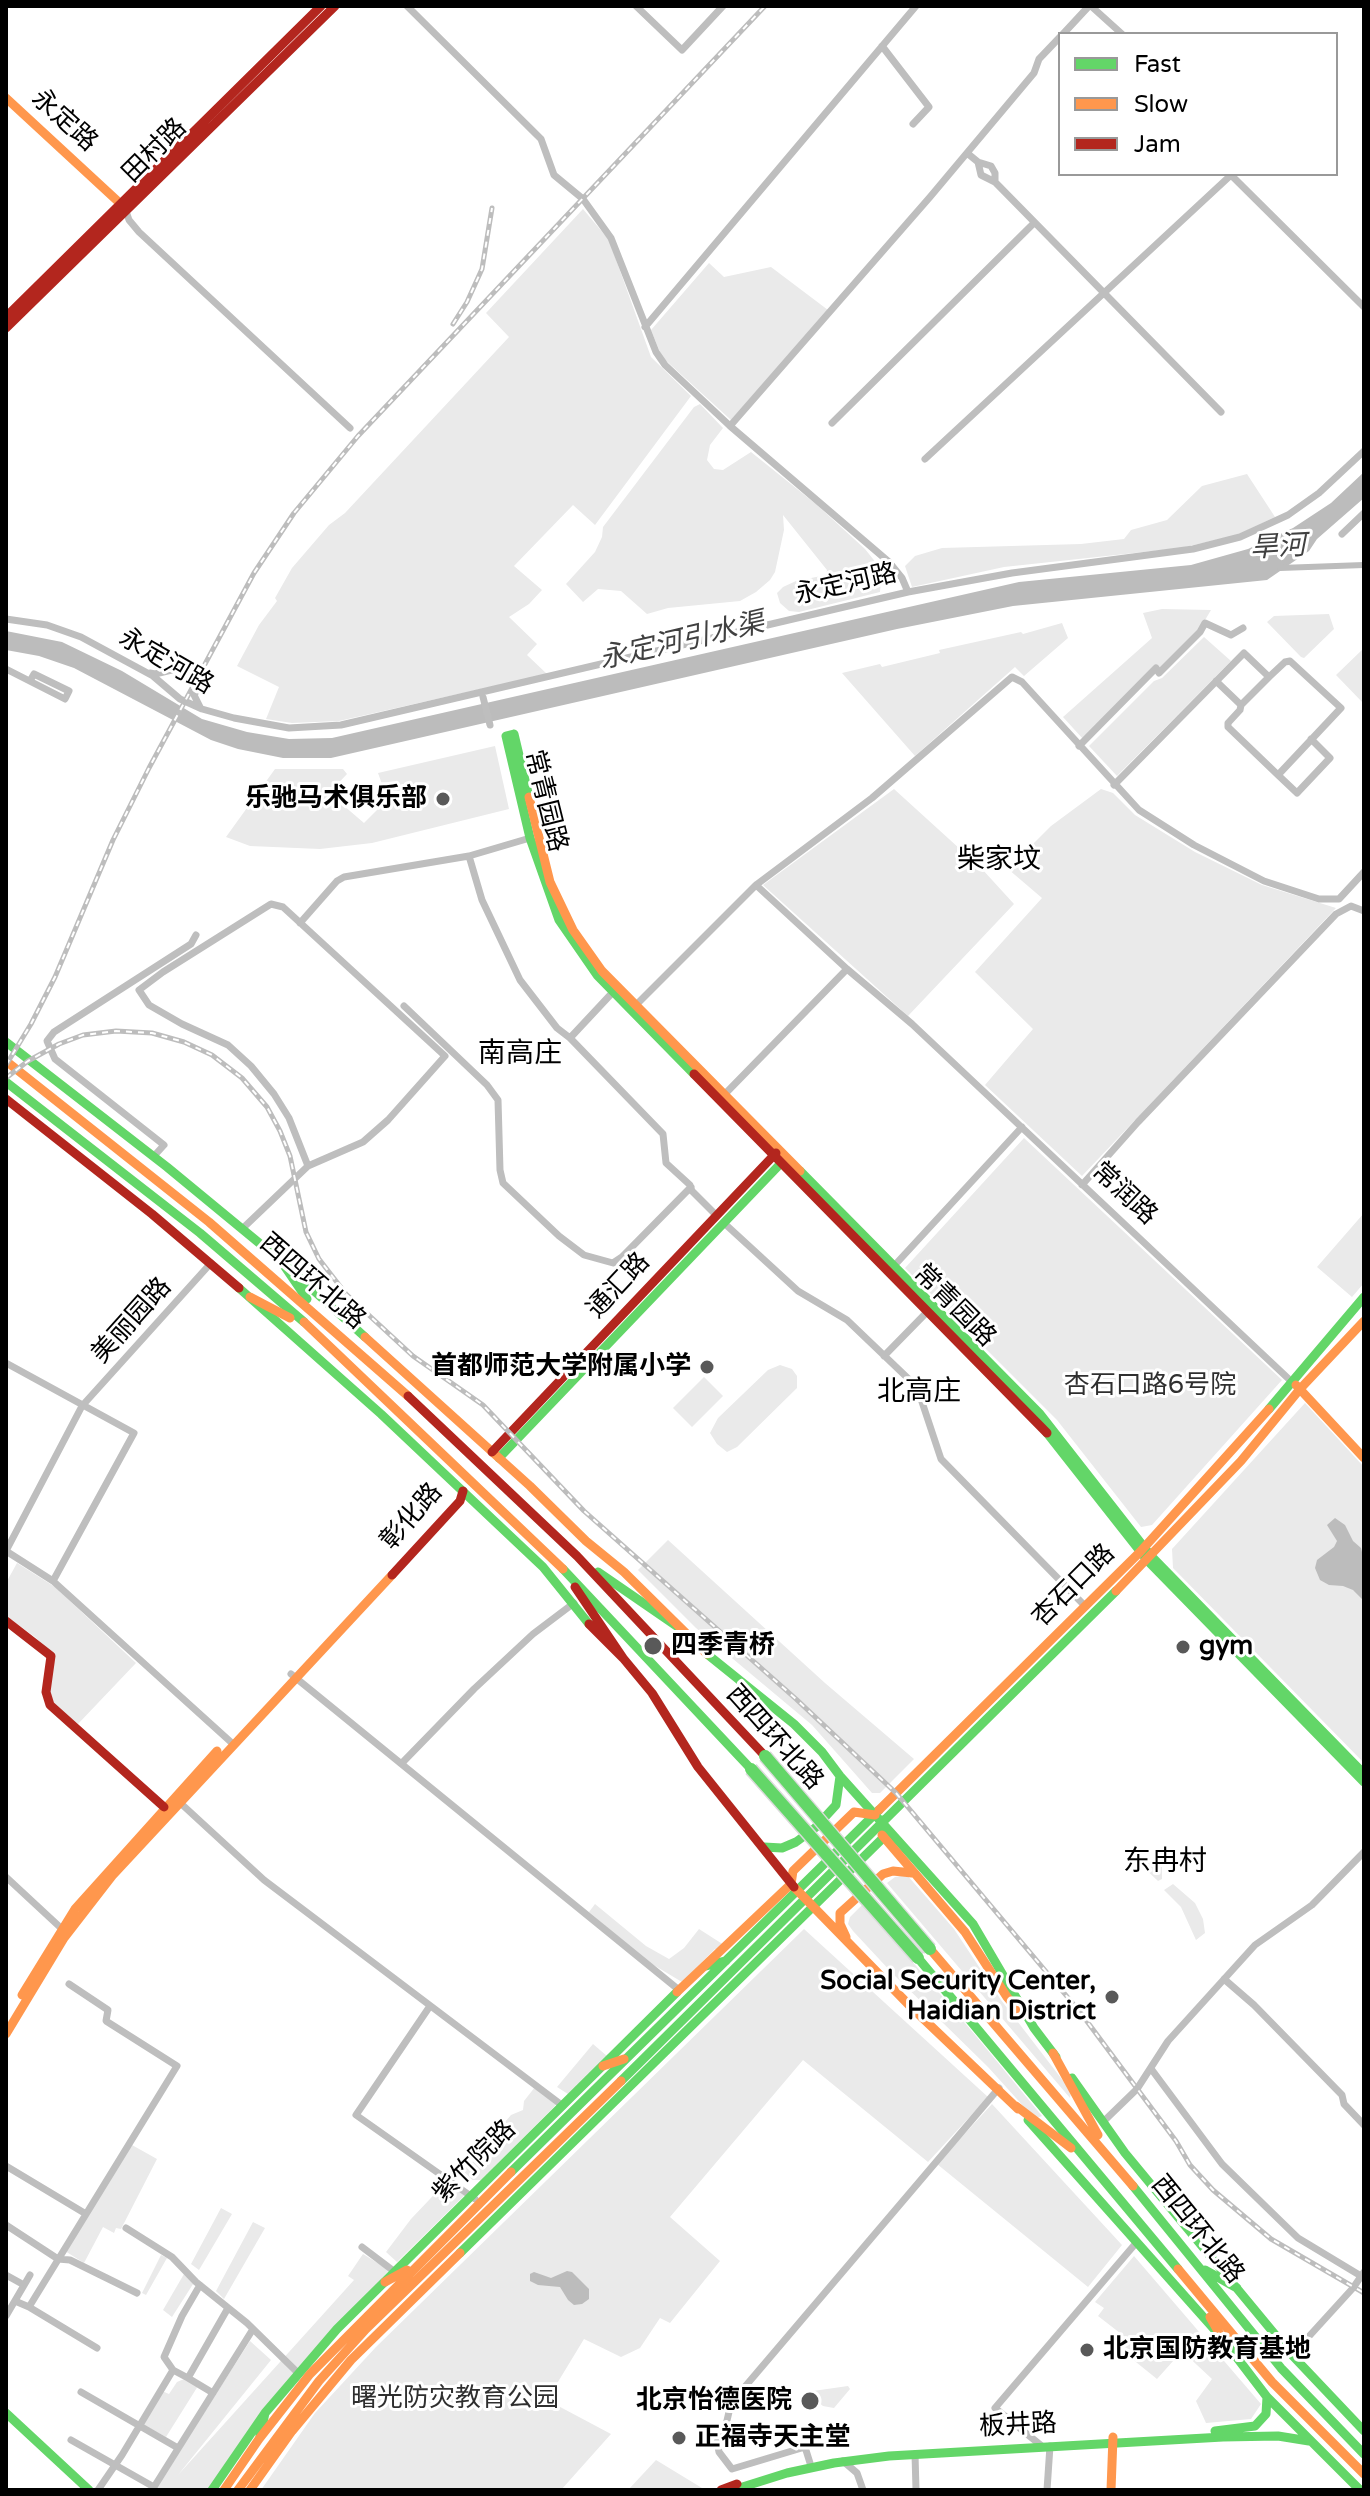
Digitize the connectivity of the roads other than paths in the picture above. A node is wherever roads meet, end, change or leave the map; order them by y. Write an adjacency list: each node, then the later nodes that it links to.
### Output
1 (321, 6): 17 (main road, 田村路)
2 (335, 6): 17 (main road, 田村路)
3 (407, 6): 22 (street)
4 (636, 6): 5 (street)
5 (723, 6)
6 (916, 6): 11 (street)
7 (1090, 6): 8 (street); 9 (street)
8 (1064, 32)
9 (1120, 32)
10 (1058, 38): 14 (street)
11 (882, 46): 13 (street); 22 (street)
12 (6, 98): 17 (main road, 永定路)
13 (913, 124)
14 (967, 153): 18 (street); 26 (street)
15 (1230, 176): 19 (street)
16 (1232, 176): 20 (street)
17 (124, 207): 21 (main road, 田村路); 23 (main road, 田村路); 27 (street)
18 (1034, 223): 19 (street); 25 (street)
19 (1103, 292): 24 (street); 29 (street)
20 (1364, 307)
21 (6, 317)
22 (645, 327): 26 (street)
23 (6, 328)
24 (1221, 412)
25 (832, 423)
26 (730, 426): 32 (street)
27 (350, 428)
28 (1364, 451): 32 (street, 永定河路)
29 (925, 459)
30 (1364, 513): 31 (street)
31 (1342, 534)
32 (908, 592): 42 (street, 永定河路)
33 (6, 619): 36 (street, 永定河路)
34 (1243, 628): 45 (street)
35 (6, 669): 38 (street)
36 (145, 672): 42 (street, 永定河路); 42 (street)
37 (1269, 677): 39 (street); 41 (street); 44 (street)
38 (30, 681): 38 (street)
39 (1216, 681): 41 (street); 47 (street)
40 (483, 697): 43 (street)
41 (1241, 705): 46 (street)
42 (202, 709)
43 (490, 725)
44 (1311, 739): 46 (street); 46 (street)
45 (1079, 746): 47 (street); 51 (street)
46 (1278, 775)
47 (1114, 785): 52 (street)
48 (530, 838): 49 (street); 58 (main road, 常青园路); 60 (main road, 常青园路)
49 (469, 856): 55 (street); 61 (street)
50 (1364, 872): 52 (street)
51 (756, 885): 57 (street, 常润路); 60 (street)
52 (1339, 899): 53 (street)
53 (1346, 909): 54 (street); 71 (street)
54 (1364, 911)
55 (300, 923): 70 (street); 70 (street)
56 (196, 935): 68 (street)
57 (847, 969): 65 (street); 67 (street, 常润路)
58 (613, 992): 61 (street); 65 (main road, 常青园路)
59 (404, 1006): 72 (street)
60 (635, 1006): 65 (main road, 常青园路)
61 (570, 1038): 72 (street)
62 (6, 1042): 68 (main road, 西四环北路)
63 (6, 1061): 81 (main road, 西四环北路)
64 (6, 1082): 83 (main road, 西四环北路)
65 (721, 1098): 69 (main road, 常青园路)
66 (6, 1099): 76 (main road, 西四环北路)
67 (1022, 1127): 71 (street, 常润路); 77 (street)
68 (154, 1156): 74 (main road, 西四环北路)
69 (779, 1157): 73 (main road, 通汇路); 77 (main road, 常青园路); 80 (main road, 常青园路)
70 (308, 1166): 74 (street)
71 (1082, 1185): 86 (street, 常润路)
72 (691, 1187): 73 (street)
73 (720, 1219): 84 (street); 88 (main road, 通汇路)
74 (242, 1229): 75 (main road, 西四环北路)
75 (281, 1261): 81 (main road); 88 (main road, 西四环北路)
76 (211, 1263): 78 (main road, 西四环北路); 87 (street, 美丽园路)
77 (893, 1267): 92 (main road, 常青园路)
78 (250, 1297): 83 (main road); 90 (main road, 西四环北路)
79 (1364, 1297): 86 (main road, 杏石口路)
80 (928, 1311): 84 (street); 92 (main road, 常青园路)
81 (318, 1315): 93 (main road, 西四环北路)
82 (1364, 1321): 86 (main road, 杏石口路)
83 (309, 1327): 94 (main road, 西四环北路)
84 (884, 1356): 97 (street)
85 (6, 1363): 87 (street)
86 (1297, 1386): 89 (main road, 常润路); 92 (main road, 杏石口路)
87 (82, 1406): 91 (street, 美丽园路); 95 (street)
88 (495, 1455): 99 (main road, 西四环北路)
89 (1364, 1458)
90 (463, 1491): 96 (main road, 西四环北路); 101 (main road, 彰化路)
91 (6, 1551): 95 (street)
92 (1146, 1554): 97 (main road, 杏石口路); 104 (main road, 常青园路); 106 (main road, 常青园路); 109 (main road, 杏石口路)
93 (577, 1556): 99 (main road); 139 (main road, 西四环北路, bridge)
94 (565, 1570): 100 (main road); 141 (main road, 西四环北路, bridge)
95 (53, 1581): 102 (street)
96 (574, 1603): 100 (main road, 西四环北路); 103 (street)
97 (1085, 1606): 109 (main road, 杏石口路)
98 (6, 1621): 108 (main road)
99 (678, 1627): 105 (main road, 西四环北路)
100 (623, 1658): 110 (main road, 西四环北路)
101 (293, 1676): 102 (main road, 彰化路); 103 (street)
102 (231, 1742): 107 (main road, 彰化路)
103 (402, 1763): 123 (street)
104 (1364, 1774)
105 (840, 1776): 109 (main road, 西四环北路); 110 (main road)
106 (1364, 1782)
107 (176, 1799): 108 (main road, 彰化路); 124 (street); 127 (main road, 彰化路)
108 (164, 1807): 117 (main road, 彰化路)
109 (879, 1825): 112 (main road, 西四环北路); 114 (main road, 西四环北路); 116 (main road, 杏石口路); 116 (main road)
110 (764, 1847): 116 (main road, 西四环北路)
111 (1364, 1852): 121 (street)
112 (902, 1856): 113 (main road, 西四环北路); 114 (main road)
113 (912, 1873): 118 (main road); 126 (main road, 西四环北路)
114 (927, 1874): 126 (main road, 西四环北路)
115 (6, 1877): 117 (street)
116 (802, 1895): 118 (main road, 西四环北路); 119 (main road, 紫竹院路); 120 (main road, 紫竹院路); 135 (main road, 紫竹院路); 137 (main road, 紫竹院路)
117 (62, 1929): 125 (main road, 彰化路)
118 (849, 1944): 132 (main road, 西四环北路)
119 (726, 1961): 120 (main road); 129 (main road, 紫竹院路)
120 (705, 1966): 123 (main road, 紫竹院路)
121 (1224, 1979): 131 (street); 138 (street)
122 (69, 1984): 145 (street)
123 (679, 1990): 130 (main road, 紫竹院路)
124 (430, 2006): 133 (street); 144 (street)
125 (6, 2022)
126 (1034, 2028): 128 (main road, 西四环北路)
127 (6, 2034)
128 (1053, 2053): 136 (main road, 西四环北路); 139 (main road)
129 (629, 2057): 130 (main road); 144 (main road, 紫竹院路)
130 (603, 2066): 133 (main road, 紫竹院路)
131 (1152, 2070): 136 (street); 154 (street)
132 (999, 2088): 134 (main road, 西四环北路); 140 (street)
133 (563, 2106): 144 (main road, 紫竹院路)
134 (1016, 2106): 141 (main road); 148 (main road, 西四环北路)
135 (597, 2119): 137 (main road); 144 (main road, 紫竹院路)
136 (1104, 2121): 160 (main road, 西四环北路)
137 (575, 2125): 144 (main road, 紫竹院路)
138 (1364, 2125)
139 (1111, 2159): 151 (main road, 西四环北路)
140 (934, 2164): 143 (street); 191 (street)
141 (1092, 2165): 161 (main road, 西四环北路)
142 (6, 2166): 145 (street)
143 (941, 2170)
144 (483, 2207): 152 (main road, 紫竹院路); 153 (main road, 紫竹院路); 180 (main road, 紫竹院路); 185 (main road, 紫竹院路)
145 (86, 2214): 150 (street)
146 (6, 2225): 150 (street)
147 (126, 2228): 159 (street)
148 (1136, 2243): 168 (main road, 西四环北路); 186 (street)
149 (362, 2247): 153 (street)
150 (58, 2259): 162 (street); 164 (street)
151 (1195, 2263): 160 (main road); 189 (main road, 西四环北路)
152 (418, 2264): 157 (main road); 185 (main road, 紫竹院路)
153 (395, 2272): 157 (main road, 紫竹院路)
154 (1362, 2274): 170 (street)
155 (6, 2275): 158 (street)
156 (30, 2275): 158 (street)
157 (385, 2282): 172 (main road, 紫竹院路)
158 (24, 2285): 163 (street)
159 (200, 2285): 165 (street); 171 (street)
160 (1237, 2288): 170 (main road, 西四环北路)
161 (1194, 2290): 168 (main road); 193 (main road, 西四环北路)
162 (137, 2293)
163 (15, 2301): 164 (street); 166 (street)
164 (29, 2307): 169 (street)
165 (228, 2308): 167 (street); 173 (street)
166 (6, 2316)
167 (253, 2329): 172 (street); 175 (street)
168 (1222, 2338): 176 (main road, 西四环北路)
169 (97, 2348)
170 (1292, 2355): 181 (main road, 西四环北路)
171 (173, 2370): 173 (street); 179 (street)
172 (298, 2373): 178 (main road, 紫竹院路)
173 (188, 2378): 175 (street)
174 (81, 2392): 179 (street)
175 (213, 2393): 187 (street)
176 (1267, 2397): 183 (main road); 184 (main road, 西四环北路)
177 (6, 2413): 194 (main road)
178 (265, 2413): 185 (main road); 196 (main road, 紫竹院路)
179 (139, 2426): 187 (street); 192 (street)
180 (292, 2431): 185 (main road); 199 (main road, 紫竹院路)
181 (1364, 2431)
182 (71, 2440): 192 (street)
183 (1113, 2440): 184 (main road); 186 (main road); 205 (main road)
184 (1309, 2441): 206 (main road, 西四环北路)
185 (264, 2442): 197 (main road, 紫竹院路); 198 (main road, 紫竹院路)
186 (1044, 2445): 188 (main road, 板井路); 191 (main road); 204 (street)
187 (178, 2448): 192 (street)
188 (915, 2454): 190 (main road, 板井路); 203 (street)
189 (1364, 2454)
190 (843, 2461): 201 (main road, 板井路); 202 (street)
191 (810, 2463): 200 (main road)
192 (115, 2465): 195 (street)
193 (1364, 2474)
194 (89, 2490)
195 (98, 2490)
196 (212, 2490)
197 (224, 2490)
198 (238, 2490)
199 (250, 2490)
200 (721, 2490)
201 (733, 2490)
202 (863, 2490)
203 (916, 2490)
204 (1047, 2490)
205 (1111, 2490)
206 (1360, 2490)

